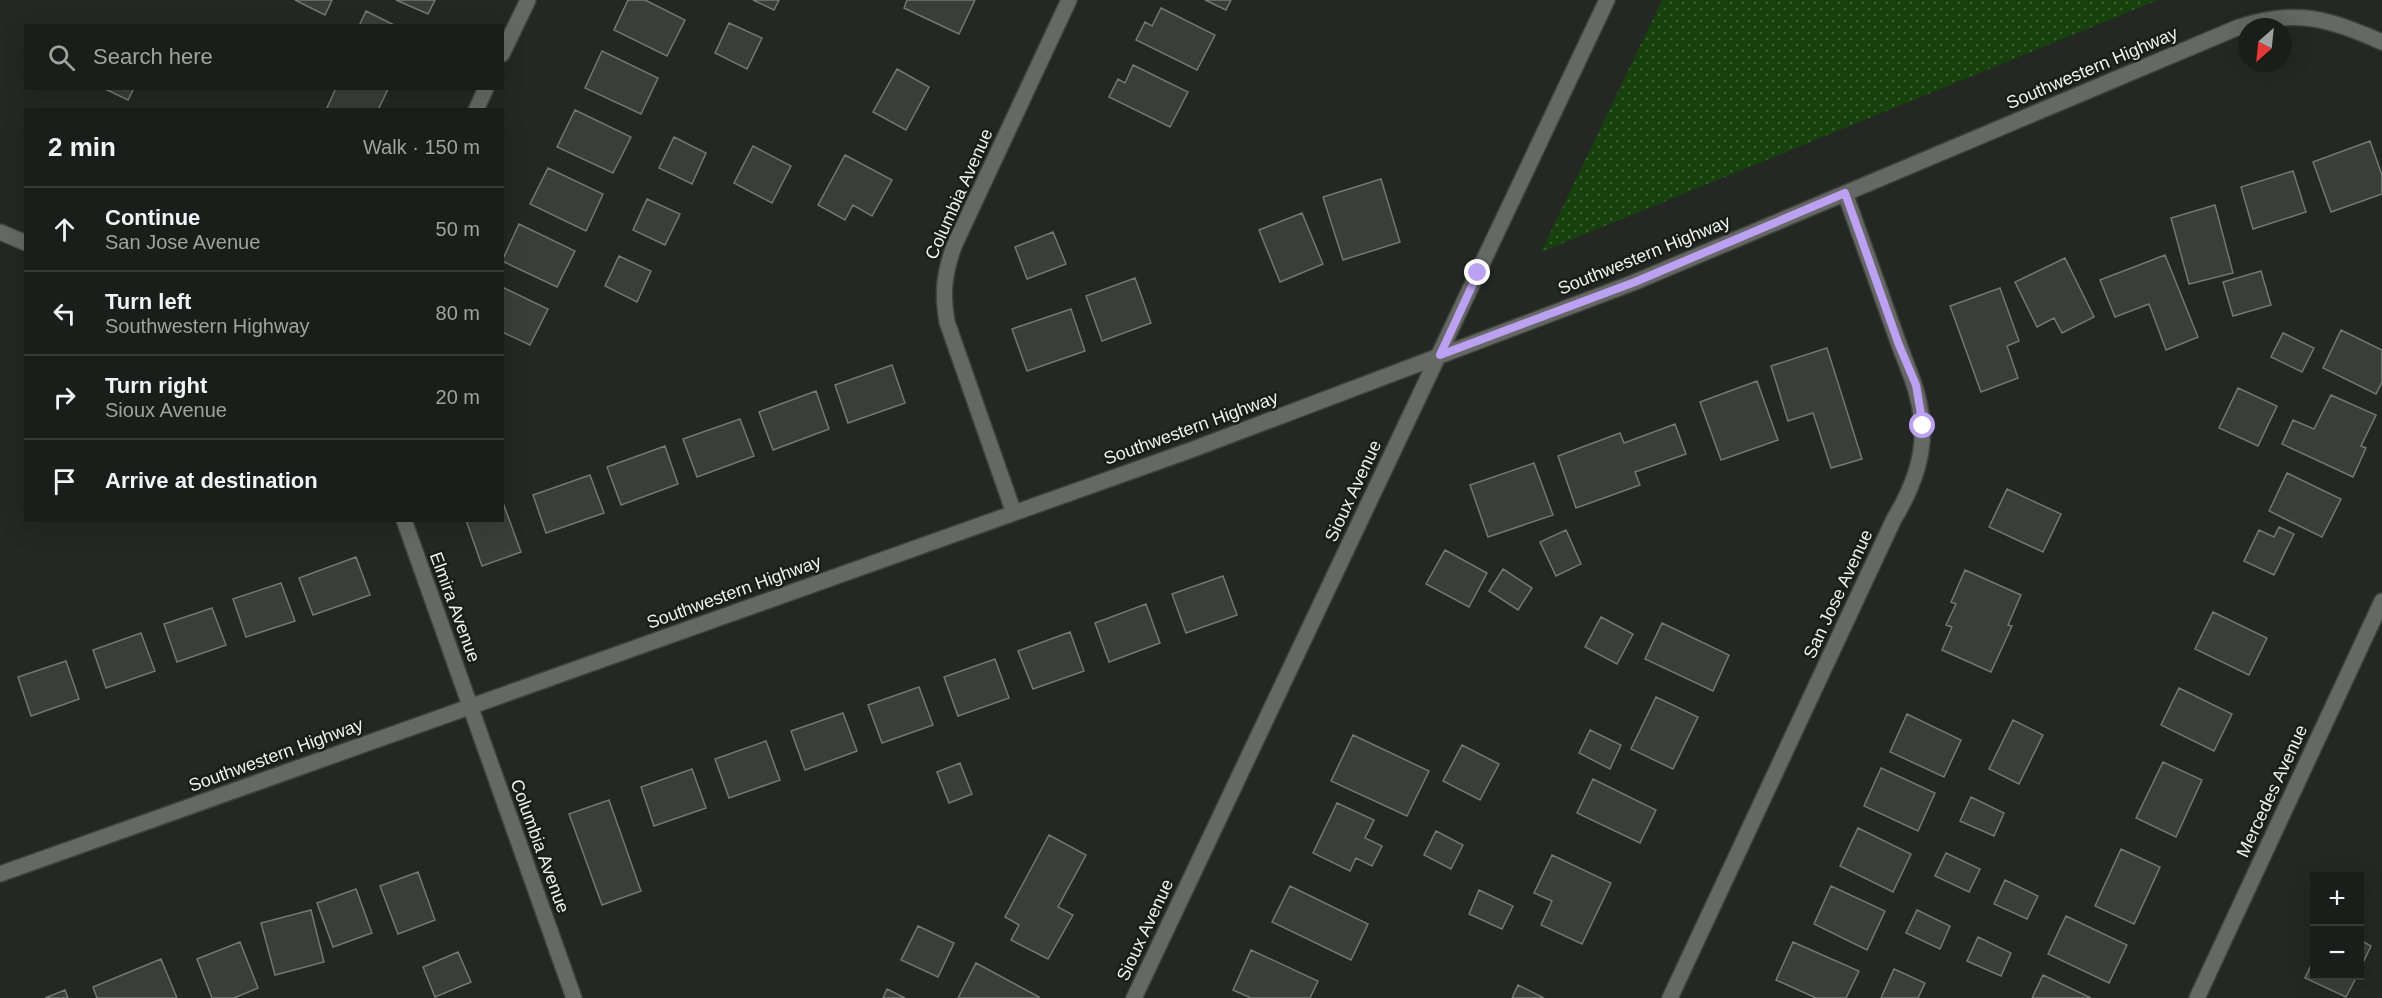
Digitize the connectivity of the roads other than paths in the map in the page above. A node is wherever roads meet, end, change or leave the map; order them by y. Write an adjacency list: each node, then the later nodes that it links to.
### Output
1 (528, 0): 5 (street)
2 (1069, 0): 12 (street, Columbia Avenue)
3 (1607, 0): 11 (street, Sioux Avenue)
4 (2382, 42): 8 (street, Southwestern Highway)
5 (504, 50)
6 (485, 90): 7 (street)
7 (477, 108)
8 (1845, 193): 11 (street, Southwestern Highway); 19 (street, San Jose Avenue)
9 (0, 232): 10 (street)
10 (24, 242)
11 (1440, 355): 12 (street, Southwestern Highway); 18 (street, Sioux Avenue)
12 (1014, 513): 15 (street, Southwestern Highway)
13 (405, 522): 15 (street, Elmira Avenue)
14 (2382, 601): 20 (street, Mercedes Avenue)
15 (470, 707): 16 (street, Southwestern Highway); 17 (street, Columbia Avenue)
16 (0, 874)
17 (574, 998)
18 (1134, 998)
19 (1670, 998)
20 (2197, 998)

